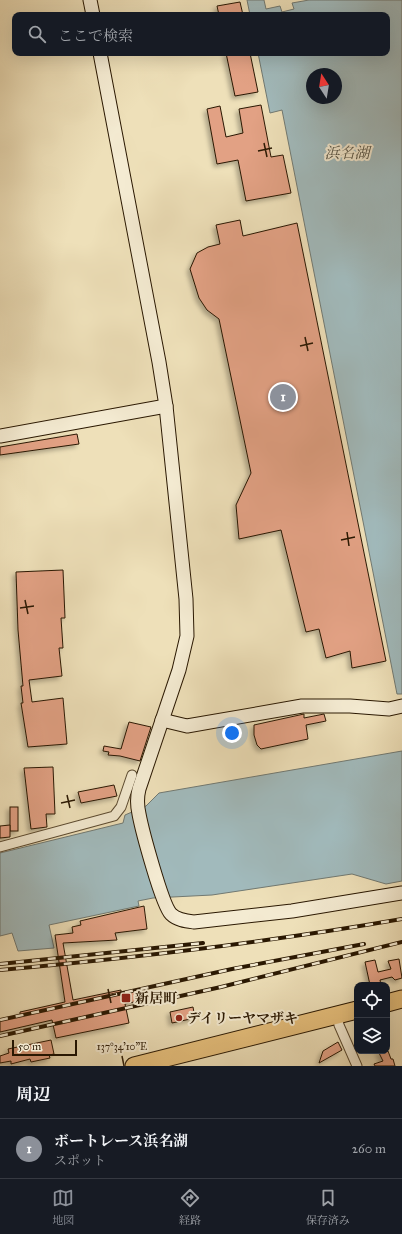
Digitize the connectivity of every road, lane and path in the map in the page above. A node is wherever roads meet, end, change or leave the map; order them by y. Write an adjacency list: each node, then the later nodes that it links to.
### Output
1 (90, 0): 2 (street)
2 (92, 12)
3 (101, 56): 4 (street)
4 (166, 406): 5 (street); 7 (street)
5 (0, 436)
6 (402, 706): 7 (street)
7 (162, 720): 10 (street)
8 (132, 775): 9 (street)
9 (0, 847)
10 (402, 893)
11 (402, 999): 12 (highway)
12 (390, 1002)
13 (354, 1011): 14 (highway)
14 (337, 1015): 15 (highway); 16 (street)
15 (135, 1066)
16 (357, 1066)

